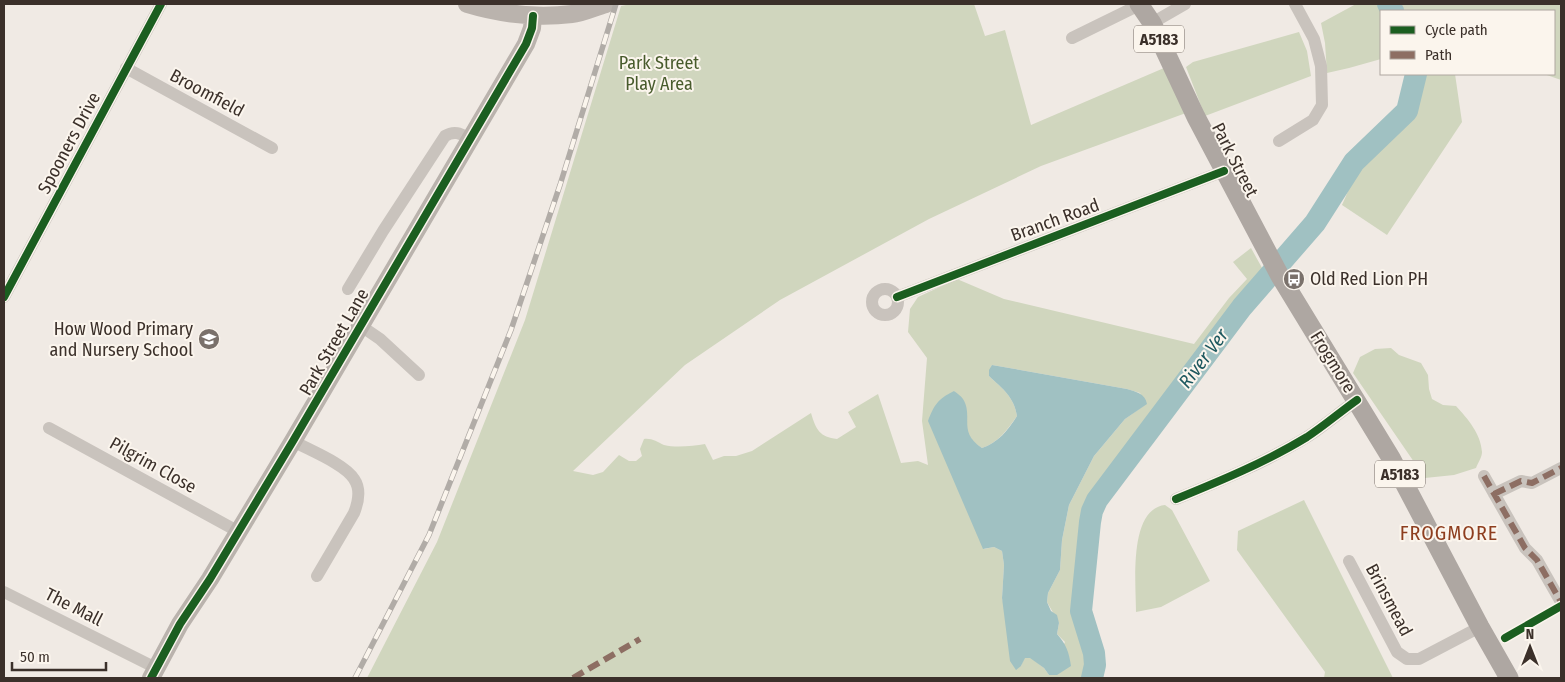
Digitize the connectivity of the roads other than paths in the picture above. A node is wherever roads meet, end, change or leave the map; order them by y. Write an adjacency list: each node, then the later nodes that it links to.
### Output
1 (161, 4): 10 (street, Spooners Drive)
2 (467, 4): 7 (street)
3 (606, 4): 7 (street)
4 (1139, 4): 8 (main road, Park Street / A5183); 9 (street)
5 (1185, 4): 8 (street)
6 (1295, 4): 12 (street)
7 (533, 16): 11 (street, Park Street Lane)
8 (1152, 24): 14 (main road, Park Street / A5183)
9 (1072, 38)
10 (126, 68): 13 (street, Broomfield); 17 (street, Spooners Drive)
11 (471, 139): 16 (street, Park Street Lane); 19 (street, Park Street Lane)
12 (1279, 141)
13 (272, 148)
14 (1224, 171): 15 (main road, Park Street / A5183); 18 (street, Branch Road)
15 (1269, 257): 21 (main road, Frogmore / A5183)
16 (348, 289)
17 (4, 297)
18 (897, 297)
19 (360, 326): 20 (street); 23 (street, Park Street Lane)
20 (419, 375)
21 (1357, 400): 27 (street); 33 (main road, Frogmore / A5183)
22 (49, 428): 28 (street, Pilgrim Close)
23 (294, 441): 28 (street, Park Street Lane); 30 (street)
24 (1561, 468): 26 (street)
25 (1484, 476): 26 (street)
26 (1494, 494): 32 (street)
27 (1176, 499)
28 (239, 532): 34 (street, Park Street Lane)
29 (1349, 561): 33 (street, Brinsmead)
30 (317, 576)
31 (4, 592): 34 (street, The Mall)
32 (1561, 602)
33 (1480, 627): 35 (main road, Frogmore / A5183)
34 (153, 673)
35 (1509, 678)

